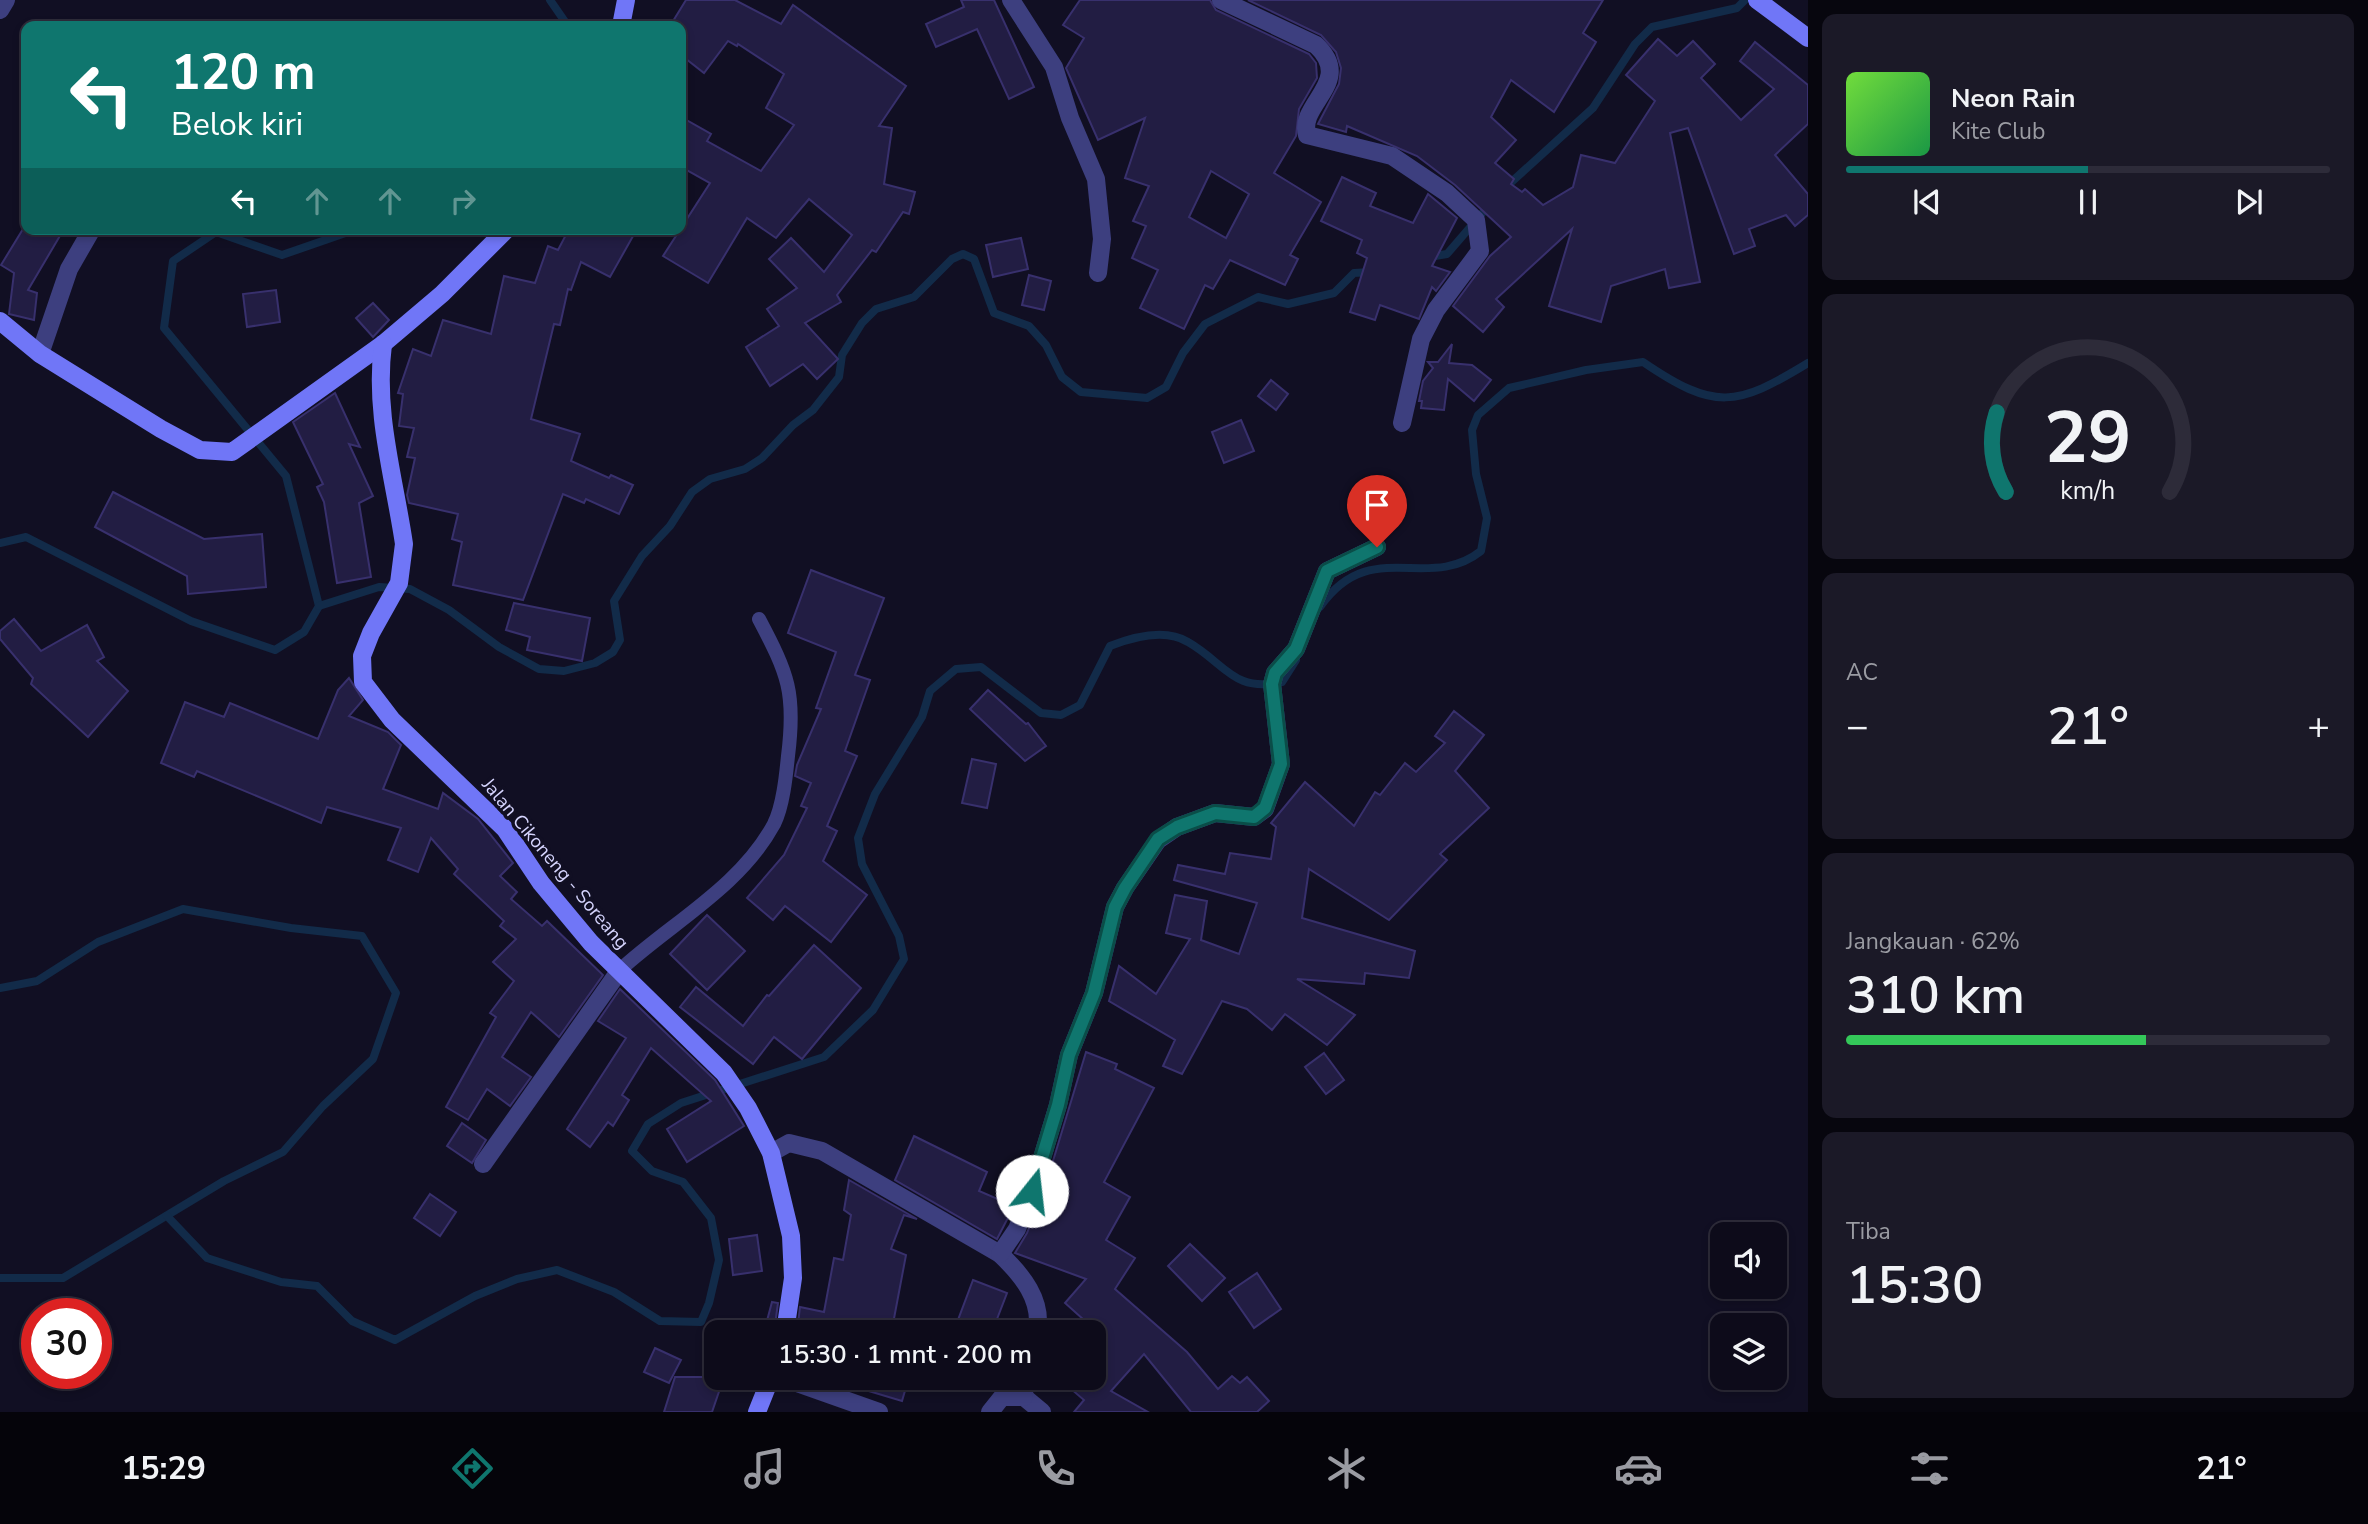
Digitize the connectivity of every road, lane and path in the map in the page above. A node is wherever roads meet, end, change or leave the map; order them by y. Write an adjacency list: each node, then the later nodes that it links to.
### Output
1 (6, 0): 6 (street)
2 (626, 0): 7 (street)
3 (1012, 0): 11 (street)
4 (1221, 0): 15 (street)
5 (1757, 0): 8 (street)
6 (0, 10)
7 (622, 21)
8 (1808, 38)
9 (89, 235): 14 (street)
10 (501, 235): 13 (street)
11 (1098, 273)
12 (0, 321): 14 (street)
13 (383, 344): 14 (street); 18 (street, Jalan Cikoneng - Soreang)
14 (40, 354)
15 (1402, 423)
16 (1377, 547): 21 (street)
17 (759, 619): 18 (lane)
18 (620, 970): 19 (street, Jalan Cikoneng - Soreang); 20 (street)
19 (771, 1153): 21 (street); 22 (street, Jalan Cikoneng - Soreang)
20 (483, 1164)
21 (1000, 1254): 23 (street)
22 (787, 1320)
23 (1038, 1320)
24 (766, 1390): 28 (street)
25 (817, 1390): 29 (street)
26 (1024, 1390): 27 (street)
27 (1024, 1397): 30 (street); 31 (street)
28 (757, 1412)
29 (879, 1412)
30 (990, 1412)
31 (1042, 1412)

